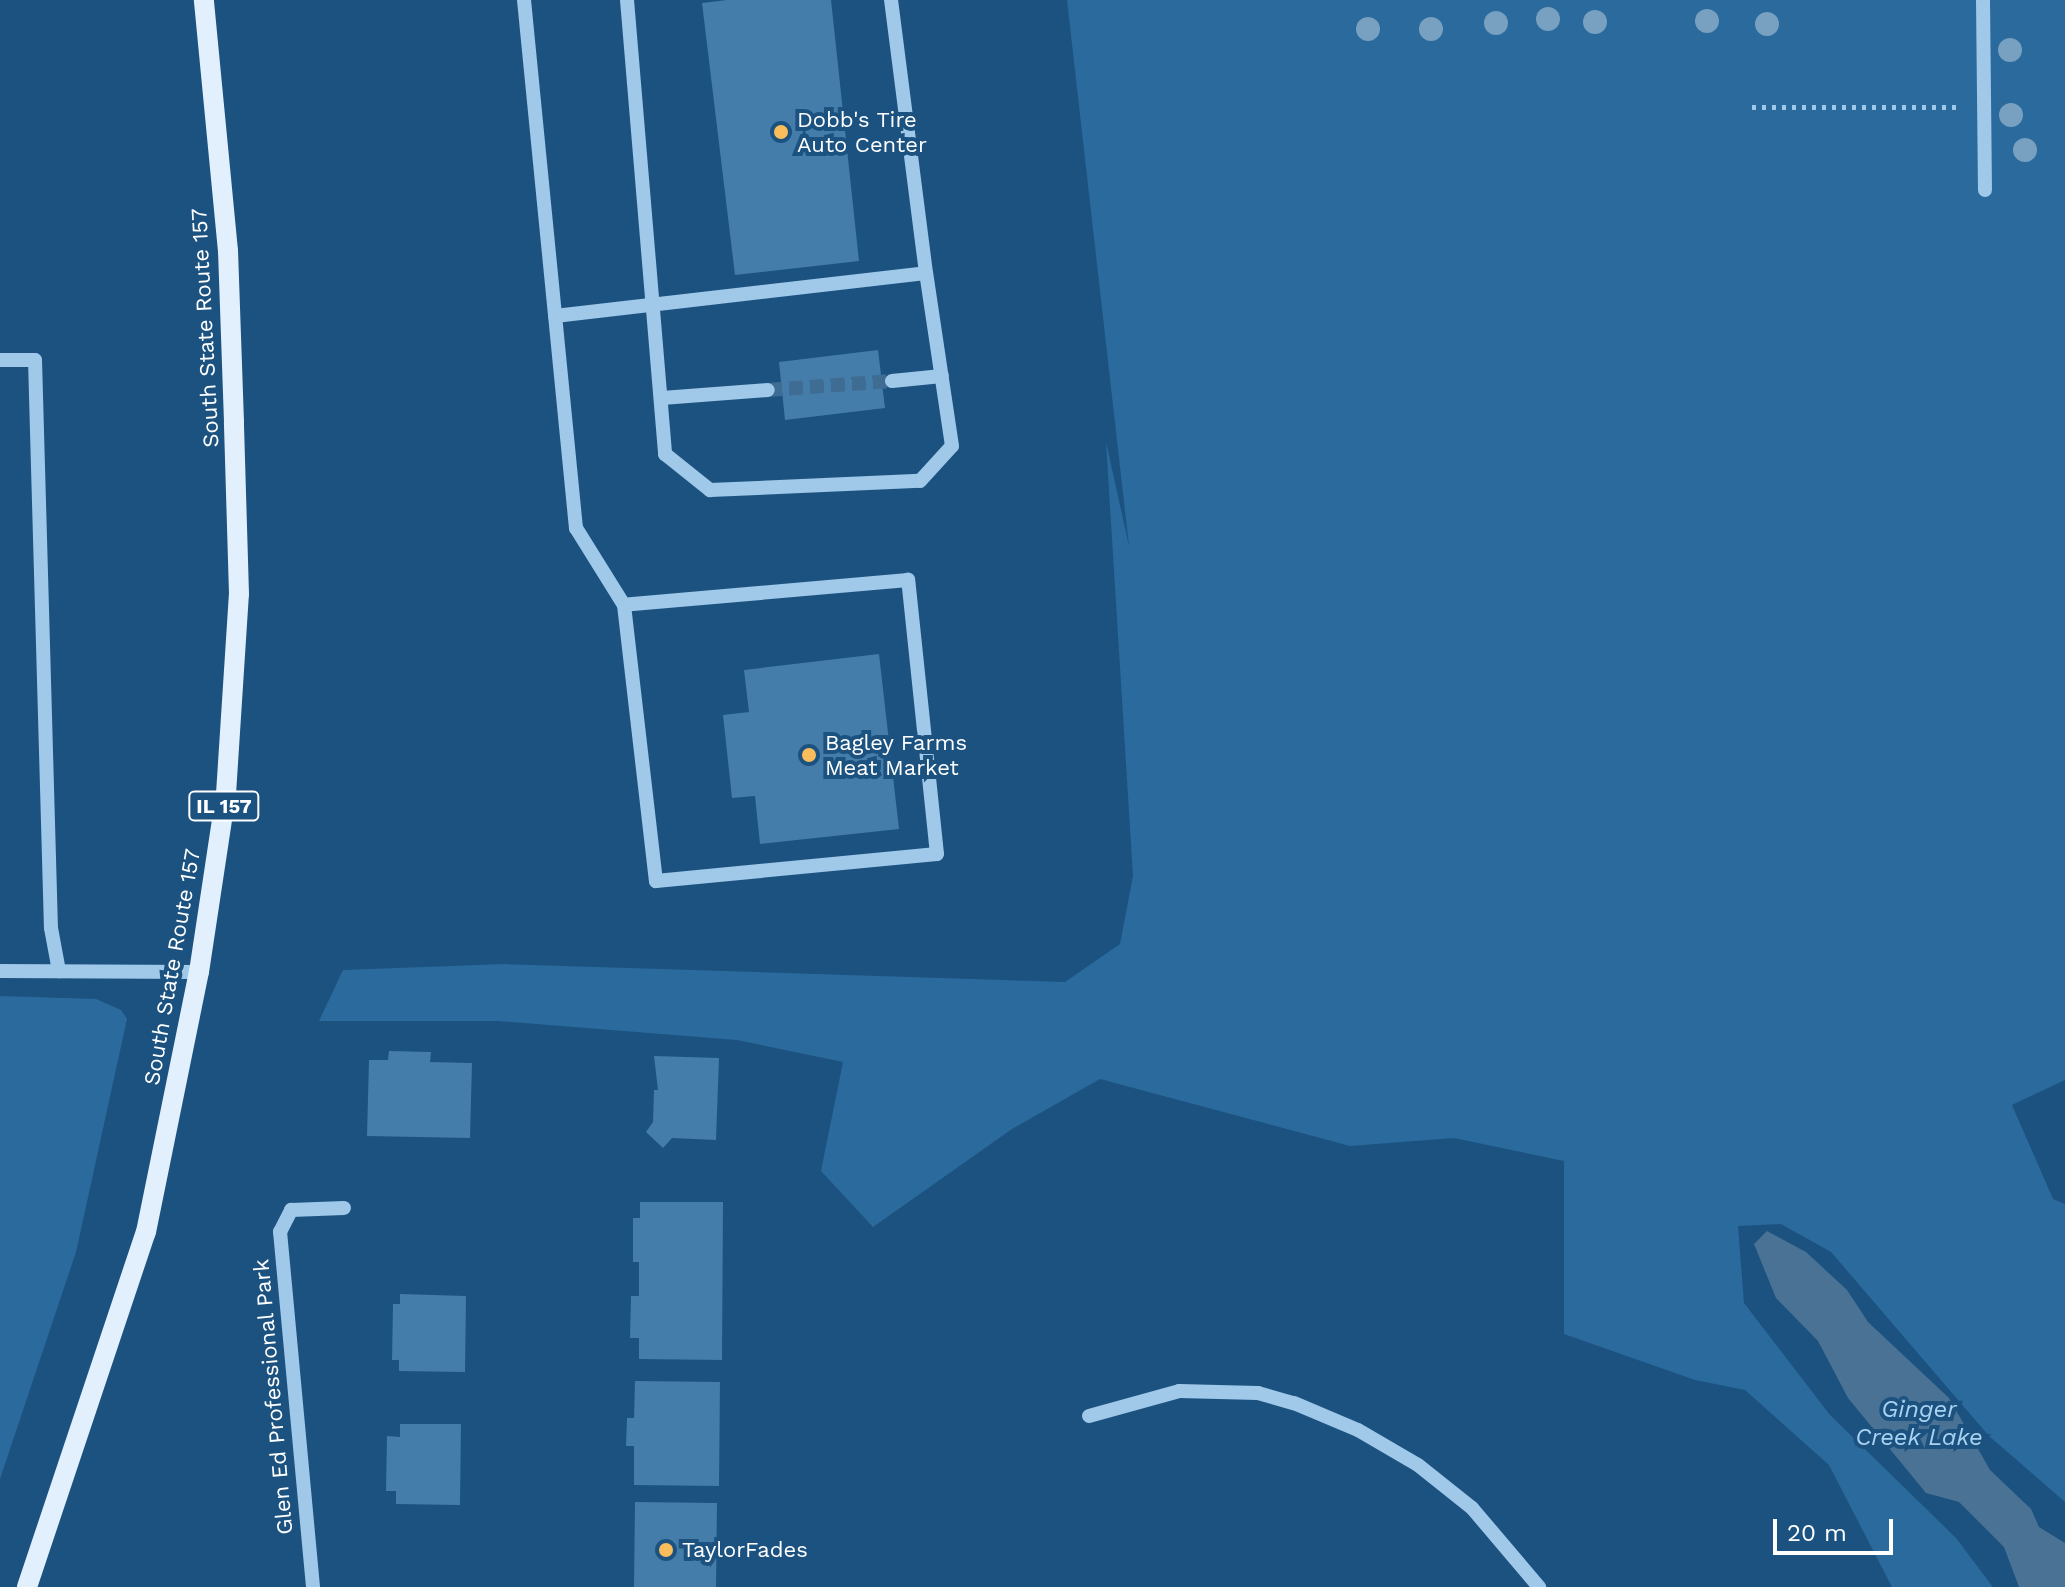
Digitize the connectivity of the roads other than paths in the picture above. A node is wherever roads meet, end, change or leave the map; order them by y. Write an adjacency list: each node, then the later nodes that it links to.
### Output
1 (204, 0): 18 (main road, South State Route 157 / IL 157)
2 (524, 0): 9 (street)
3 (627, 0): 8 (street)
4 (891, 0): 7 (street)
5 (1983, 0): 6 (street)
6 (1985, 190)
7 (926, 273): 8 (street); 11 (street)
8 (657, 305): 9 (street); 14 (street)
9 (555, 316): 15 (street)
10 (0, 360): 17 (street)
11 (942, 376): 12 (street); 14 (street)
12 (892, 381)
13 (768, 390): 14 (street)
14 (662, 398)
15 (624, 605): 15 (street)
16 (0, 971): 17 (street)
17 (59, 971): 18 (street)
18 (199, 972): 21 (main road, South State Route 157 / IL 157)
19 (344, 1208): 22 (street, Glen Ed Professional Park)
20 (1089, 1416): 23 (street)
21 (27, 1587)
22 (313, 1587)
23 (1539, 1587)

